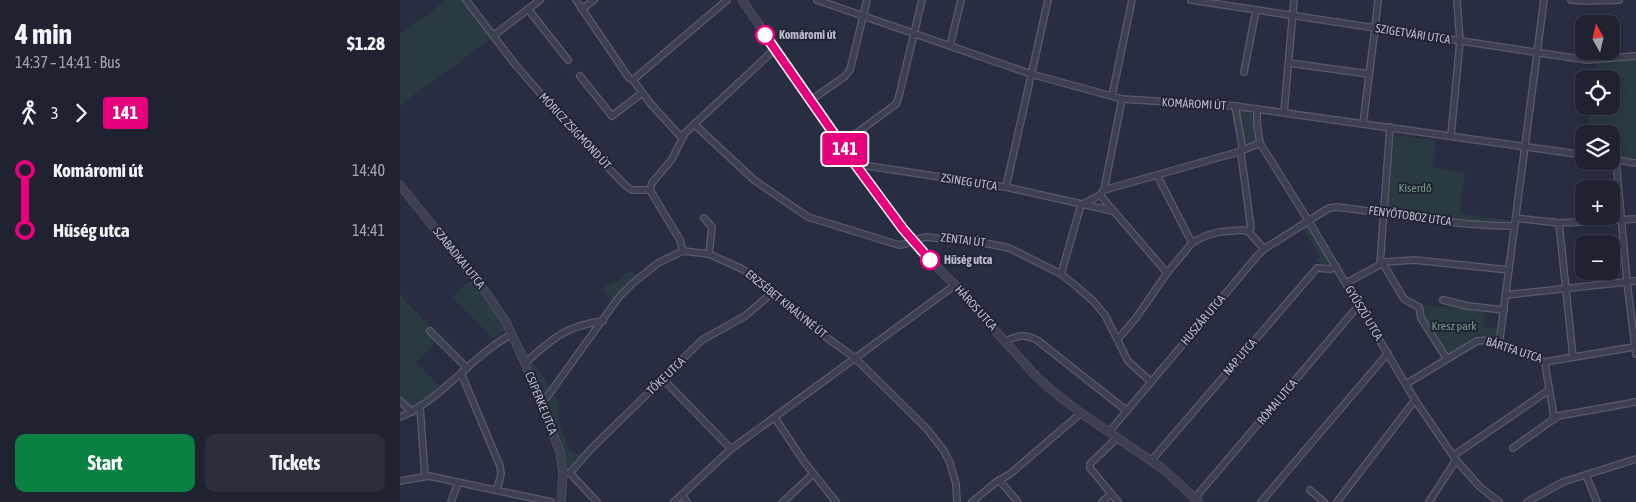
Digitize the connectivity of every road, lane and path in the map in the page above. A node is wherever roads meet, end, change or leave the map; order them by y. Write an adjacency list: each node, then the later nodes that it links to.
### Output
1 (466, 0): 27 (street, MÓRICZ ZSIGMOND ÚT)
2 (540, 0): 20 (street)
3 (576, 0): 21 (street)
4 (594, 0): 21 (street)
5 (727, 0): 39 (street)
6 (817, 0): 24 (street, KOMÁROMI ÚT)
7 (866, 0): 24 (street)
8 (922, 0): 26 (street)
9 (960, 0): 29 (street)
10 (1048, 0): 36 (street)
11 (1132, 0): 41 (street)
12 (1191, 0): 22 (street, SZIGETVÁRI UTCA)
13 (1294, 0): 23 (street)
14 (1378, 0): 25 (street)
15 (1457, 0): 28 (street)
16 (1544, 0): 31 (street)
17 (1571, 0): 18 (street)
18 (1619, 0)
19 (746, 2): 30 (street, HÁROS UTCA)
20 (528, 9): 27 (street); 33 (street)
21 (582, 9): 39 (street)
22 (1256, 10): 23 (street, SZIGETVÁRI UTCA); 35 (street)
23 (1293, 15): 25 (street, SZIGETVÁRI UTCA); 34 (street)
24 (864, 16): 26 (street, KOMÁROMI ÚT); 43 (street)
25 (1376, 28): 28 (street, SZIGETVÁRI UTCA); 37 (street)
26 (915, 34): 29 (street, KOMÁROMI ÚT); 53 (street)
27 (493, 36): 64 (street, MÓRICZ ZSIGMOND ÚT)
28 (1460, 41): 31 (street, SZIGETVÁRI UTCA); 50 (street)
29 (950, 46): 36 (street, KOMÁROMI ÚT)
30 (775, 49): 43 (street, HÁROS UTCA); 47 (street)
31 (1538, 52): 32 (street, SZIGETVÁRI UTCA); 54 (street)
32 (1636, 56)
33 (568, 60)
34 (1289, 63): 37 (street); 46 (street)
35 (1244, 72)
36 (1031, 74): 41 (street, KOMÁROMI ÚT); 63 (street)
37 (1369, 74): 48 (street)
38 (580, 76): 40 (street)
39 (631, 79): 40 (street)
40 (642, 93): 51 (street)
41 (1112, 96): 42 (street, KOMÁROMI ÚT)
42 (1122, 99): 44 (street, KOMÁROMI ÚT); 65 (street)
43 (811, 100): 53 (street, HÁROS UTCA)
44 (1235, 106): 45 (street, KOMÁROMI ÚT); 55 (street)
45 (1257, 109): 46 (street, KOMÁROMI ÚT); 52 (street, GYŰSZŰ UTCA)
46 (1284, 112): 48 (street, KOMÁROMI ÚT)
47 (694, 124): 51 (street); 77 (street, ZENTAI ÚT)
48 (1363, 124): 49 (street, KOMÁROMI ÚT)
49 (1390, 127): 50 (street, KOMÁROMI ÚT); 68 (street)
50 (1451, 135): 54 (street, KOMÁROMI ÚT)
51 (682, 138): 64 (street)
52 (1260, 143): 55 (street); 72 (street, GYŰSZŰ UTCA)
53 (842, 144): 59 (street, HÁROS UTCA)
54 (1524, 146): 56 (street, KOMÁROMI ÚT); 70 (street)
55 (1242, 150): 61 (street); 76 (street)
56 (1575, 154)
57 (1620, 160): 58 (street)
58 (1636, 163)
59 (855, 164): 63 (street, ZSINEG UTCA); 77 (street, HÁROS UTCA)
60 (1615, 170): 73 (street)
61 (1157, 175): 65 (street); 78 (street)
62 (400, 185): 99 (street, SZABADKAI UTCA)
63 (1006, 187): 66 (street, ZSINEG UTCA)
64 (650, 190): 80 (street)
65 (1102, 192): 66 (street); 67 (street)
66 (1081, 205): 67 (street, ZSINEG UTCA); 86 (street)
67 (1113, 211): 85 (street)
68 (1383, 212): 72 (street, FENYŐTOBOZ UTCA); 75 (street, FENYŐTOBOZ UTCA); 82 (street)
69 (704, 218): 81 (street)
70 (1516, 218): 74 (street); 75 (street)
71 (1636, 219): 73 (street)
72 (1308, 220): 79 (street, HUSZÁR UTCA); 83 (street, GYŰSZŰ UTCA)
73 (1621, 220): 74 (street); 88 (street)
74 (1559, 223): 91 (street)
75 (1515, 226): 84 (street)
76 (1248, 232): 78 (street); 79 (street)
77 (912, 240): 86 (street, ZENTAI ÚT); 90 (street, HÁROS UTCA)
78 (1192, 243): 85 (street)
79 (1264, 248): 113 (street, HUSZÁR UTCA)
80 (683, 251): 81 (street, ERZSÉBET KIRÁLYNÉ ÚT); 97 (street)
81 (709, 254): 92 (street, ERZSÉBET KIRÁLYNÉ ÚT)
82 (1381, 263): 84 (street); 89 (street); 107 (street)
83 (1336, 266): 89 (street, GYŰSZŰ UTCA); 133 (street, NAP UTCA)
84 (1509, 270): 93 (street)
85 (1167, 273): 100 (street)
86 (1061, 274): 100 (street, ZENTAI ÚT)
87 (1636, 281): 88 (street)
88 (1627, 282): 91 (street); 103 (street)
89 (1346, 283): 95 (street, GYŰSZŰ UTCA)
90 (955, 285): 101 (street, HÁROS UTCA); 106 (street)
91 (1566, 288): 93 (street); 105 (street)
92 (774, 292): 106 (street, ERZSÉBET KIRÁLYNÉ ÚT); 112 (street, TŐKE UTCA)
93 (1506, 295): 96 (street)
94 (1443, 300): 96 (street)
95 (1359, 305): 104 (street, GYŰSZŰ UTCA); 145 (street, RÓMAI UTCA)
96 (1504, 310): 102 (street)
97 (602, 320): 109 (street); 116 (street)
98 (430, 331): 110 (street)
99 (512, 334): 109 (street, CSIPERKE UTCA); 110 (street)
100 (1118, 339): 113 (street, ZENTAI ÚT)
101 (1006, 341): 121 (street); 123 (street, HÁROS UTCA)
102 (1500, 344): 107 (street, BÁRTFA UTCA); 108 (street, BÁRTFA UTCA)
103 (1635, 350): 105 (street, BÁRTFA UTCA)
104 (1388, 353): 114 (street, GYŰSZŰ UTCA); 159 (street)
105 (1573, 357): 108 (street, BÁRTFA UTCA)
106 (855, 358): 125 (street); 154 (street, ERZSÉBET KIRÁLYNÉ ÚT)
107 (1447, 359): 114 (street, BÁRTFA UTCA)
108 (1545, 362): 115 (street)
109 (525, 363): 116 (street, CSIPERKE UTCA)
110 (467, 368): 111 (street)
111 (461, 373): 120 (street); 141 (street)
112 (663, 379): 130 (street); 134 (street, TŐKE UTCA)
113 (1151, 382): 121 (street, HUSZÁR UTCA)
114 (1406, 384): 117 (street, GYŰSZŰ UTCA)
115 (1549, 390): 126 (street); 131 (street)
116 (540, 400): 134 (street, CSIPERKE UTCA)
117 (1415, 400): 131 (street, GYŰSZŰ UTCA); 161 (street)
118 (400, 401): 122 (street)
119 (1636, 402): 126 (street)
120 (420, 408): 122 (street); 137 (street)
121 (1127, 411): 127 (street, HUSZÁR UTCA)
122 (412, 412): 124 (street)
123 (1081, 413): 127 (street, HÁROS UTCA); 138 (street)
124 (400, 417)
125 (775, 418): 130 (street); 135 (street)
126 (1554, 419): 129 (street)
127 (1109, 432): 128 (street, HÁROS UTCA)
128 (1117, 438): 133 (street, HÁROS UTCA); 144 (street)
129 (1513, 448)
130 (731, 449): 143 (street)
131 (1454, 458): 162 (street); 163 (street, GYŰSZŰ UTCA)
132 (1636, 459): 136 (street)
133 (1151, 461): 145 (street, HÁROS UTCA)
134 (566, 473): 148 (street, CSIPERKE UTCA); 149 (street)
135 (814, 474): 152 (street); 153 (street)
136 (1586, 475): 164 (street); 165 (street)
137 (425, 476): 139 (street); 140 (street)
138 (999, 480): 155 (street); 156 (street)
139 (400, 481)
140 (458, 482): 141 (street); 146 (street)
141 (497, 490): 147 (street)
142 (1310, 490): 160 (street)
143 (682, 494): 150 (street); 151 (street)
144 (1111, 494): 157 (street); 158 (street)
145 (1197, 500)
146 (451, 502)
147 (551, 502)
148 (560, 502)
149 (597, 502)
150 (674, 502)
151 (687, 502)
152 (783, 502)
153 (836, 502)
154 (957, 502)
155 (972, 502)
156 (1018, 502)
157 (1102, 502)
158 (1118, 502)
159 (1261, 502)
160 (1324, 502)
161 (1338, 502)
162 (1429, 502)
163 (1499, 502)
164 (1526, 502)
165 (1597, 502)

